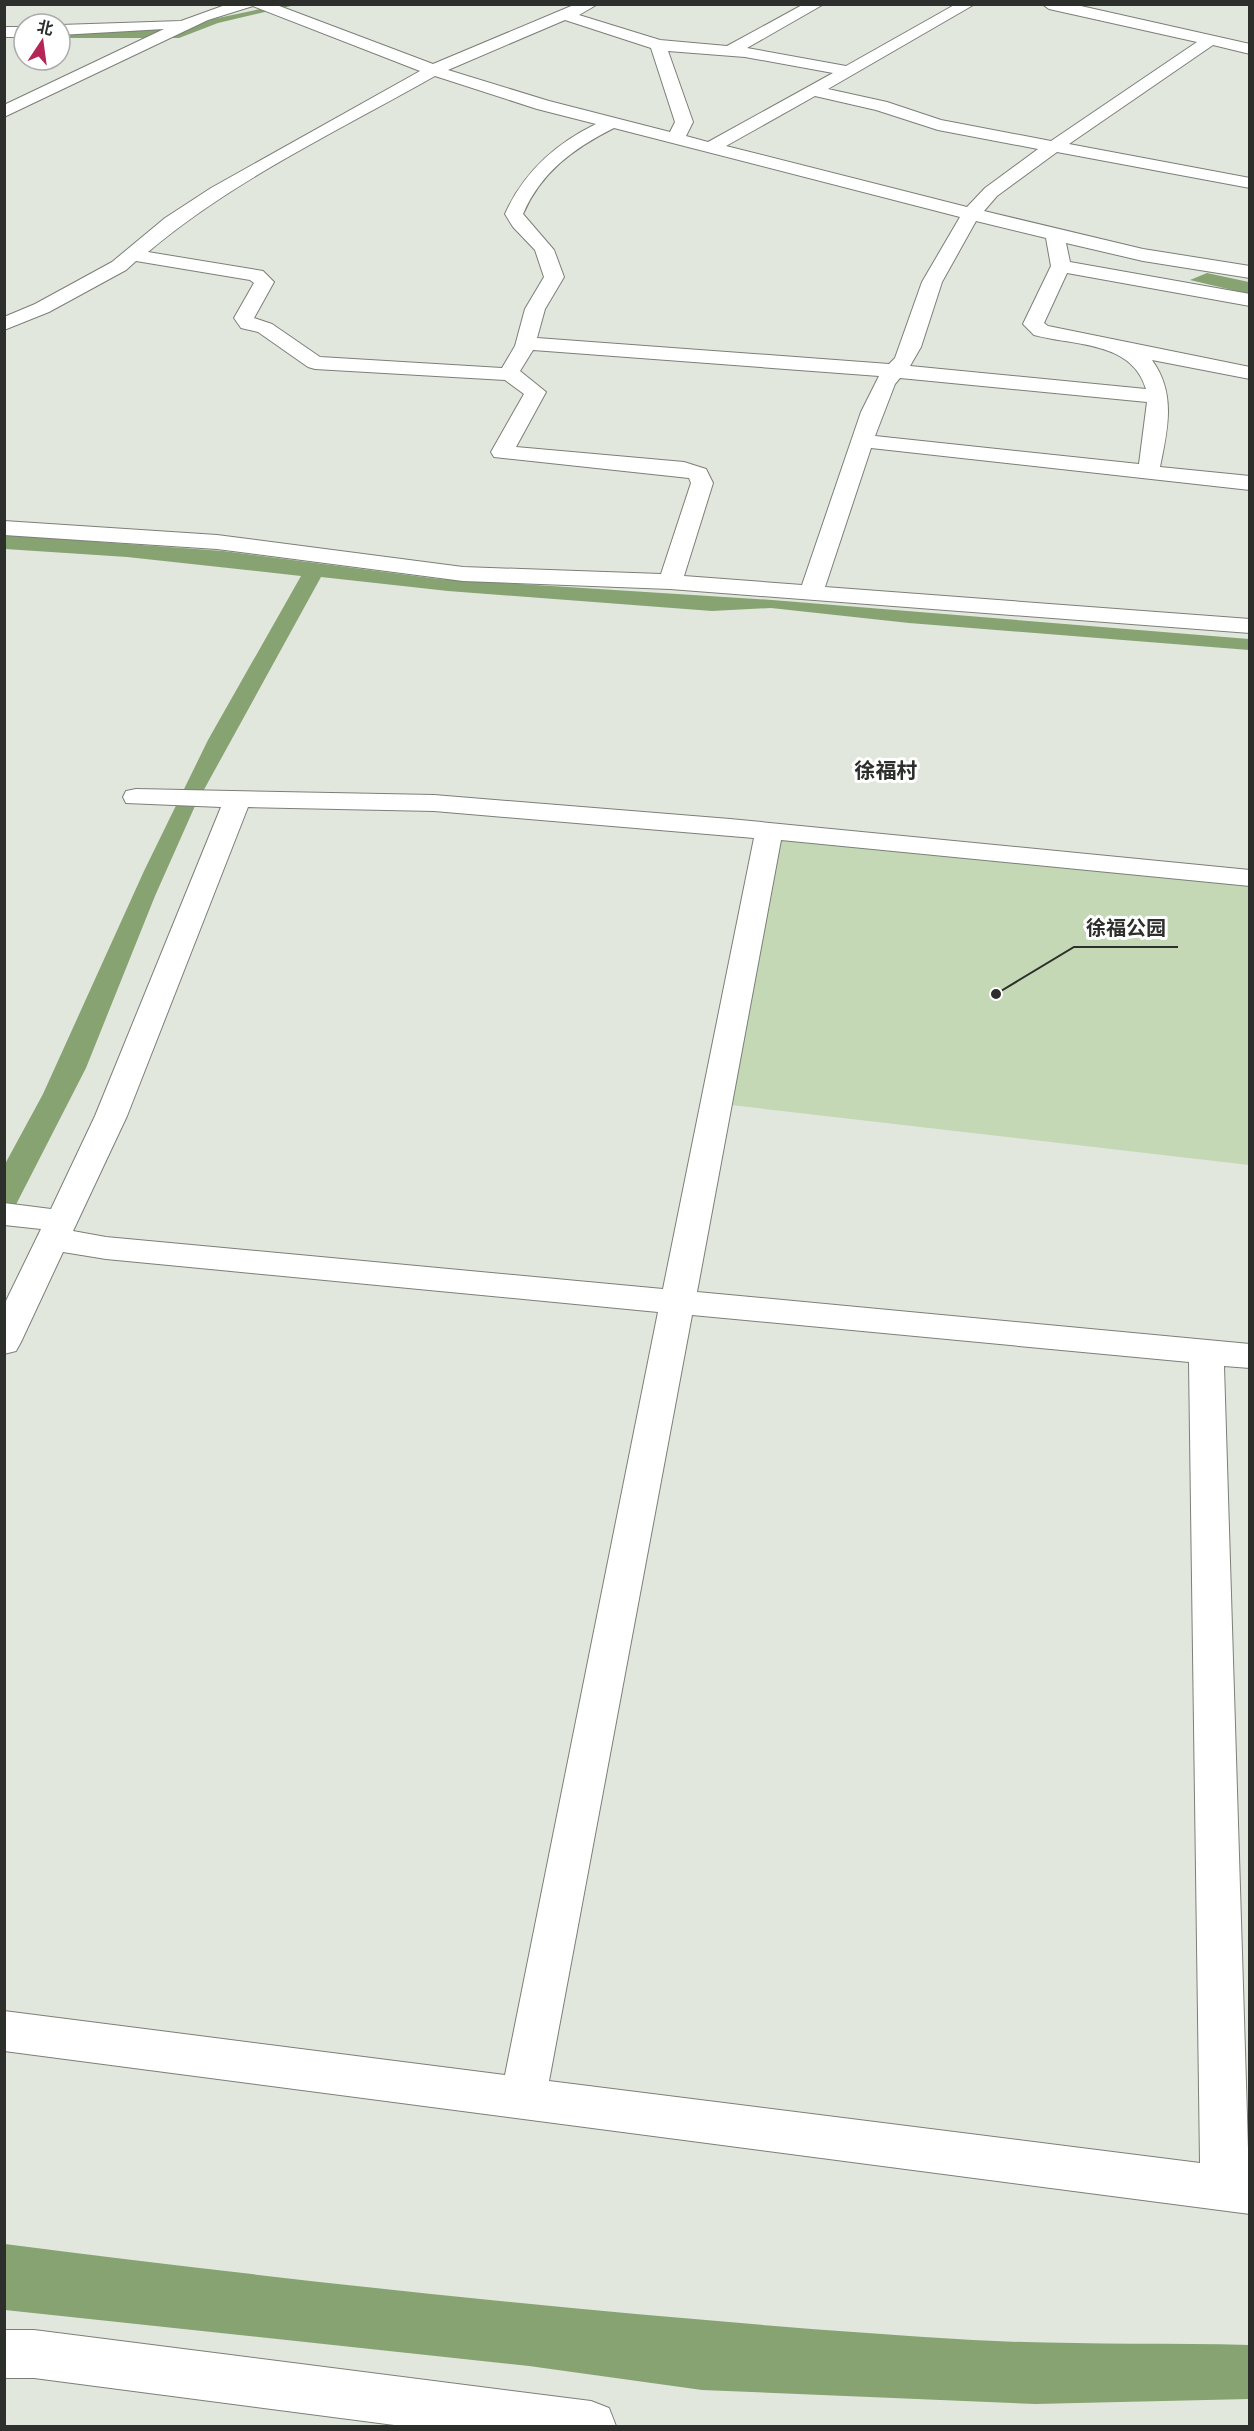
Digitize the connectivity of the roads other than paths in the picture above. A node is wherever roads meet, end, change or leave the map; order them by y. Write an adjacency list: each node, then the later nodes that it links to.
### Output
1 (247, 4): 10 (street)
2 (260, 4): 8 (street)
3 (591, 4): 9 (street)
4 (817, 4): 15 (street)
5 (968, 4): 17 (street)
6 (1049, 4): 12 (street)
7 (305, 8): 8 (street)
8 (284, 14): 16 (street)
9 (567, 16): 13 (street); 16 (street)
10 (188, 24): 11 (street); 19 (street)
11 (72, 29)
12 (1210, 40): 14 (street); 22 (street)
13 (658, 45): 15 (street); 21 (street)
14 (1250, 49)
15 (731, 50): 17 (street)
16 (433, 70): 20 (street); 27 (street)
17 (849, 71): 18 (street)
18 (814, 91): 22 (street); 23 (street)
19 (4, 112)
20 (610, 123): 21 (street); 32 (street)
21 (675, 140): 23 (street)
22 (1054, 146): 24 (street); 25 (street)
23 (710, 148): 25 (street)
24 (1250, 183)
25 (971, 214): 26 (street); 34 (street)
26 (1055, 235): 28 (street); 29 (street)
27 (133, 255): 31 (street); 35 (street)
28 (1061, 266): 30 (street); 33 (street)
29 (1250, 272)
30 (1250, 300)
31 (4, 324)
32 (525, 346): 34 (street); 35 (street)
33 (1127, 349): 36 (street); 37 (street)
34 (894, 371): 37 (street); 38 (street)
35 (509, 373): 42 (street)
36 (1250, 373)
37 (1158, 397): 39 (street)
38 (862, 441): 39 (street); 43 (street)
39 (1148, 472): 40 (street)
40 (1250, 483)
41 (4, 528): 42 (street)
42 (670, 582): 43 (street)
43 (811, 592): 44 (street)
44 (1250, 626)
45 (136, 797): 46 (street)
46 (238, 799): 47 (street); 50 (street)
47 (769, 831): 48 (street); 51 (street)
48 (1250, 878)
49 (4, 1214): 50 (street)
50 (57, 1230): 51 (street); 52 (street)
51 (677, 1302): 53 (street); 56 (street)
52 (4, 1342)
53 (1206, 1352): 54 (street); 57 (street)
54 (1250, 1356)
55 (4, 2031): 56 (street)
56 (524, 2098): 57 (street)
57 (1237, 2191)
58 (4, 2354): 59 (street)
59 (591, 2427)

